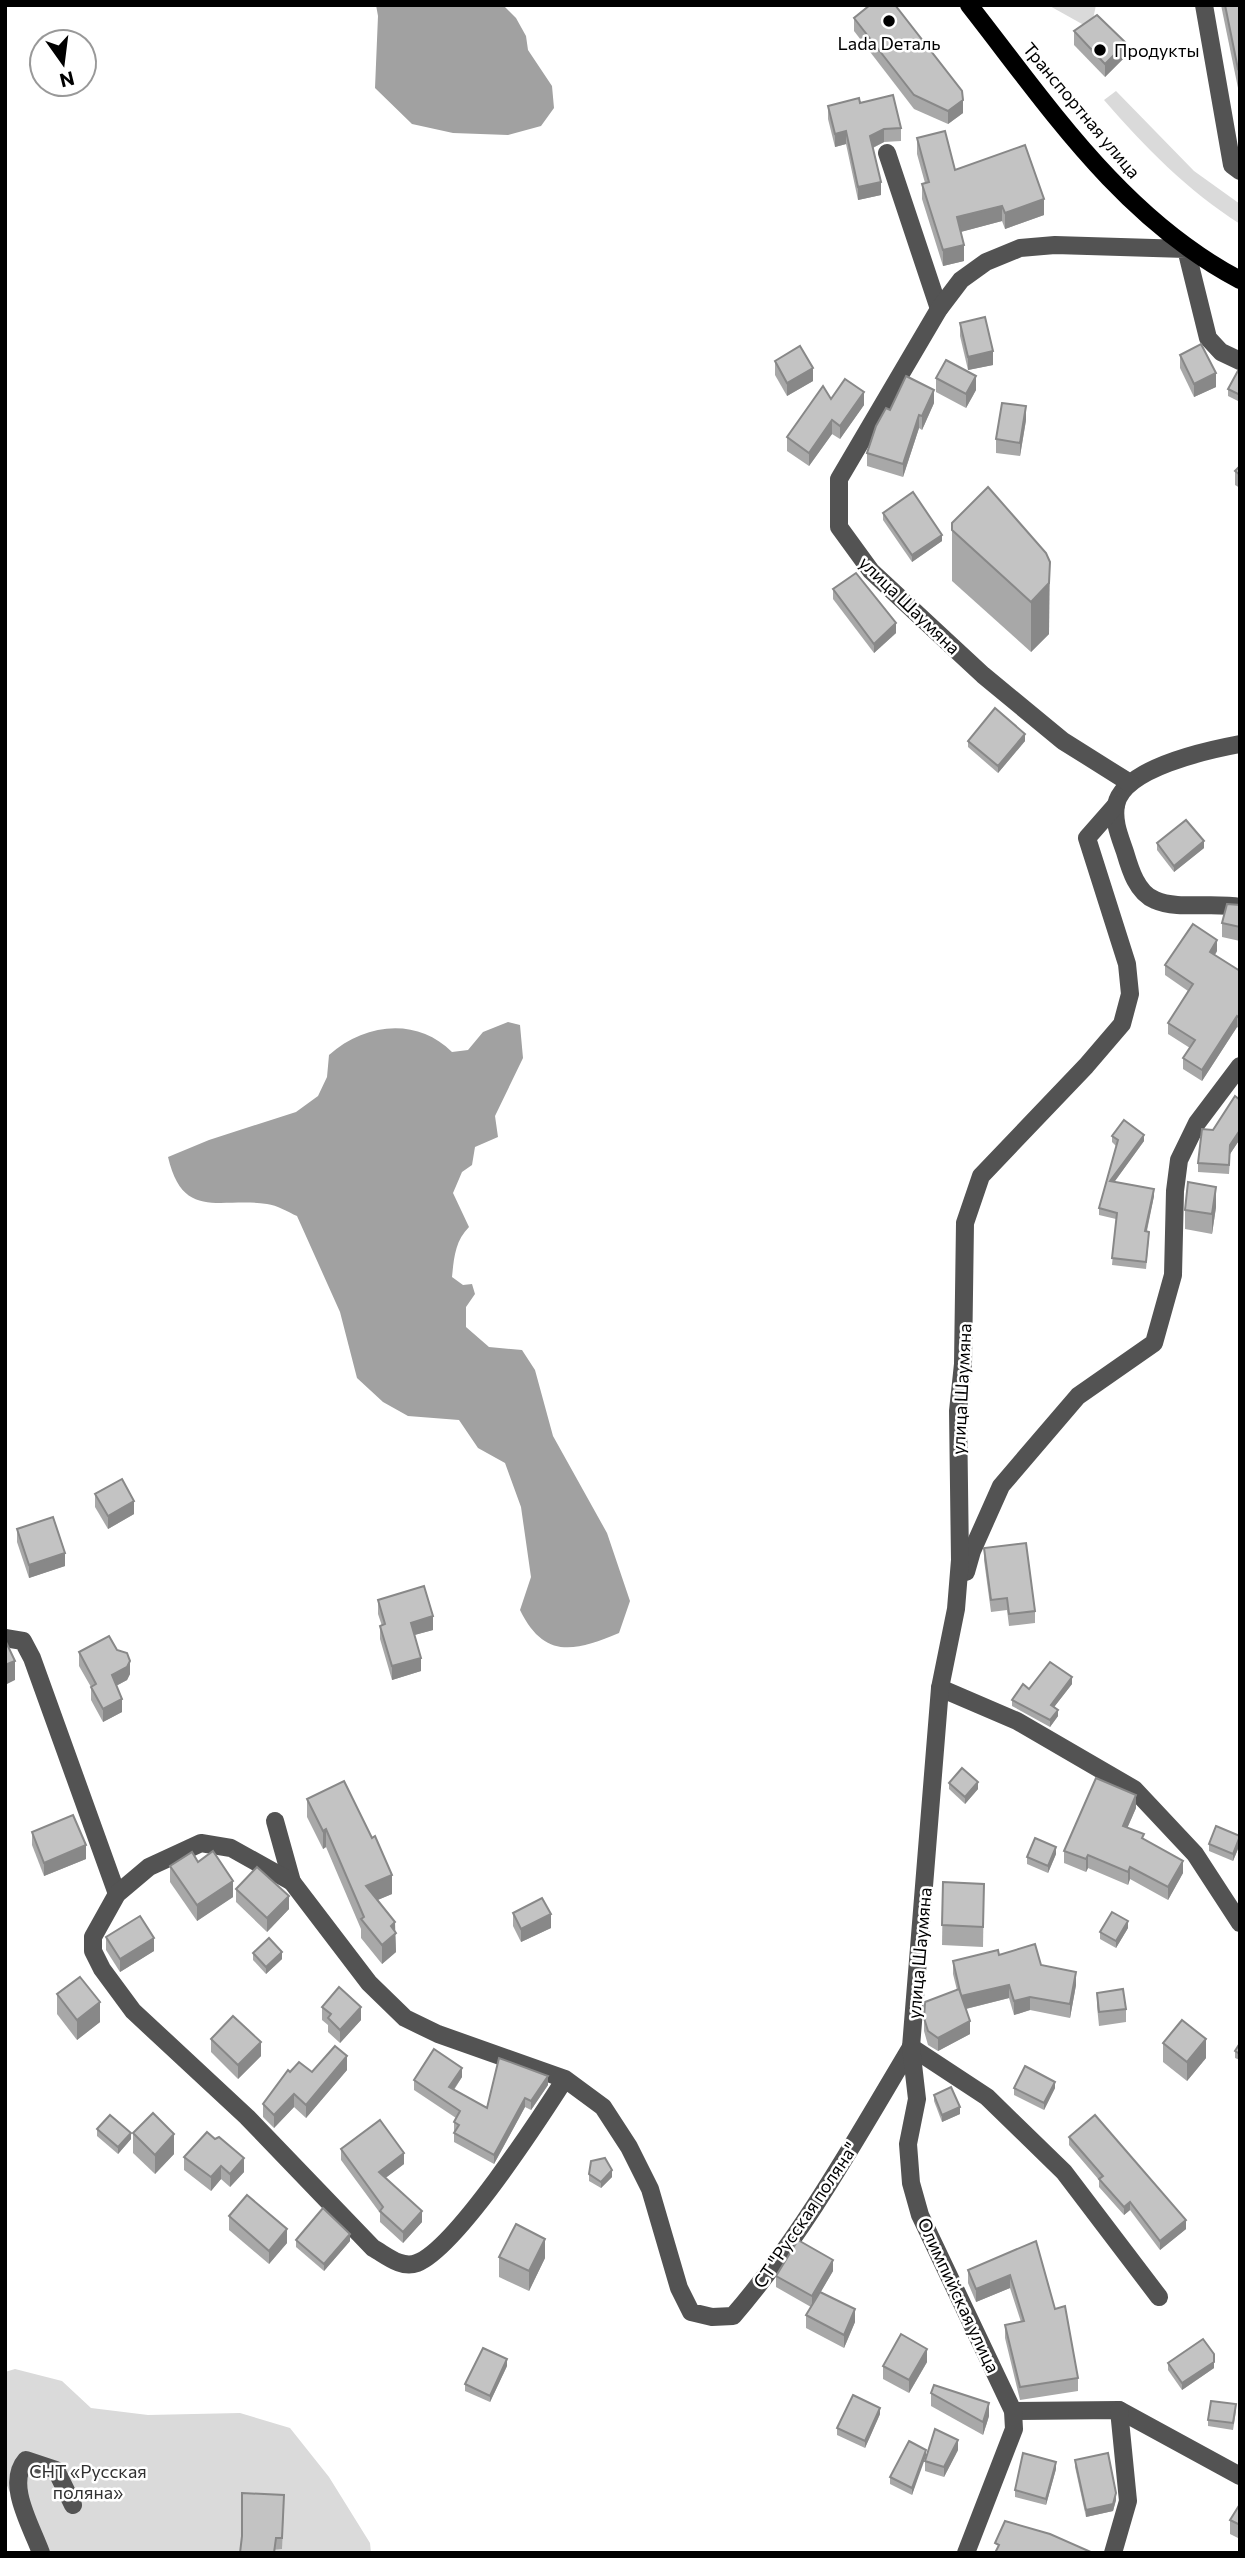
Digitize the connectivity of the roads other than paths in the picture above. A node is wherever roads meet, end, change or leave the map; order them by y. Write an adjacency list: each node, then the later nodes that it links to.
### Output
1 (969, 5): 5 (main road, Транспортная улица)
2 (1204, 5): 4 (street)
3 (887, 153): 7 (street)
4 (1240, 171)
5 (1186, 249): 6 (main road, Транспортная улица); 7 (street, улица Шаумяна); 8 (street)
6 (1240, 280)
7 (939, 309): 12 (street, улица Шаумяна)
8 (1240, 361)
9 (1240, 744): 10 (street)
10 (1219, 748): 11 (street); 12 (street)
11 (1240, 754)
12 (1130, 783): 13 (street, улица Шаумяна)
13 (1116, 805): 14 (street); 16 (street, улица Шаумяна)
14 (1240, 907)
15 (1240, 1066): 16 (street)
16 (956, 1609): 18 (street, улица Шаумяна)
17 (5, 1638): 21 (street)
18 (940, 1688): 22 (street); 23 (street, улица Шаумяна)
19 (275, 1821): 20 (street)
20 (292, 1882): 21 (street); 24 (street, СТ "Русская поляна")
21 (117, 1894): 24 (street)
22 (1240, 1923)
23 (911, 2047): 24 (street, СТ "Русская поляна"); 25 (street); 27 (street, Олимпийская улица)
24 (565, 2080)
25 (1159, 2297)
26 (1119, 2410): 27 (street); 28 (street); 32 (street)
27 (1013, 2412): 31 (street)
28 (1240, 2476)
29 (73, 2505): 30 (street)
30 (41, 2553)
31 (966, 2553)
32 (1113, 2553)

